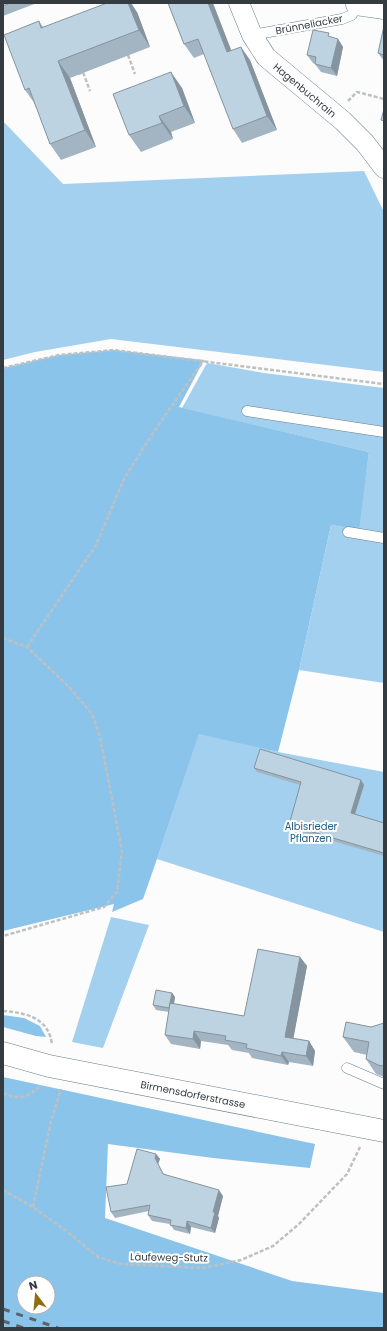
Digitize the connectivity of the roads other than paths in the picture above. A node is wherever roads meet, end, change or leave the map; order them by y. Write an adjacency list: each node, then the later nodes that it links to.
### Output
1 (240, 3): 4 (street, Hagenbuchrain)
2 (356, 5): 3 (street, Brünneliacker); 4 (lane, Brünneliacker)
3 (384, 9)
4 (252, 36): 5 (street, Hagenbuchrain)
5 (384, 168)
6 (247, 411): 7 (lane)
7 (384, 432)
8 (348, 532): 9 (lane)
9 (384, 538)
10 (3, 1053): 13 (main road, Birmensdorferstrasse)
11 (347, 1068): 12 (lane)
12 (384, 1084)
13 (375, 1129)

